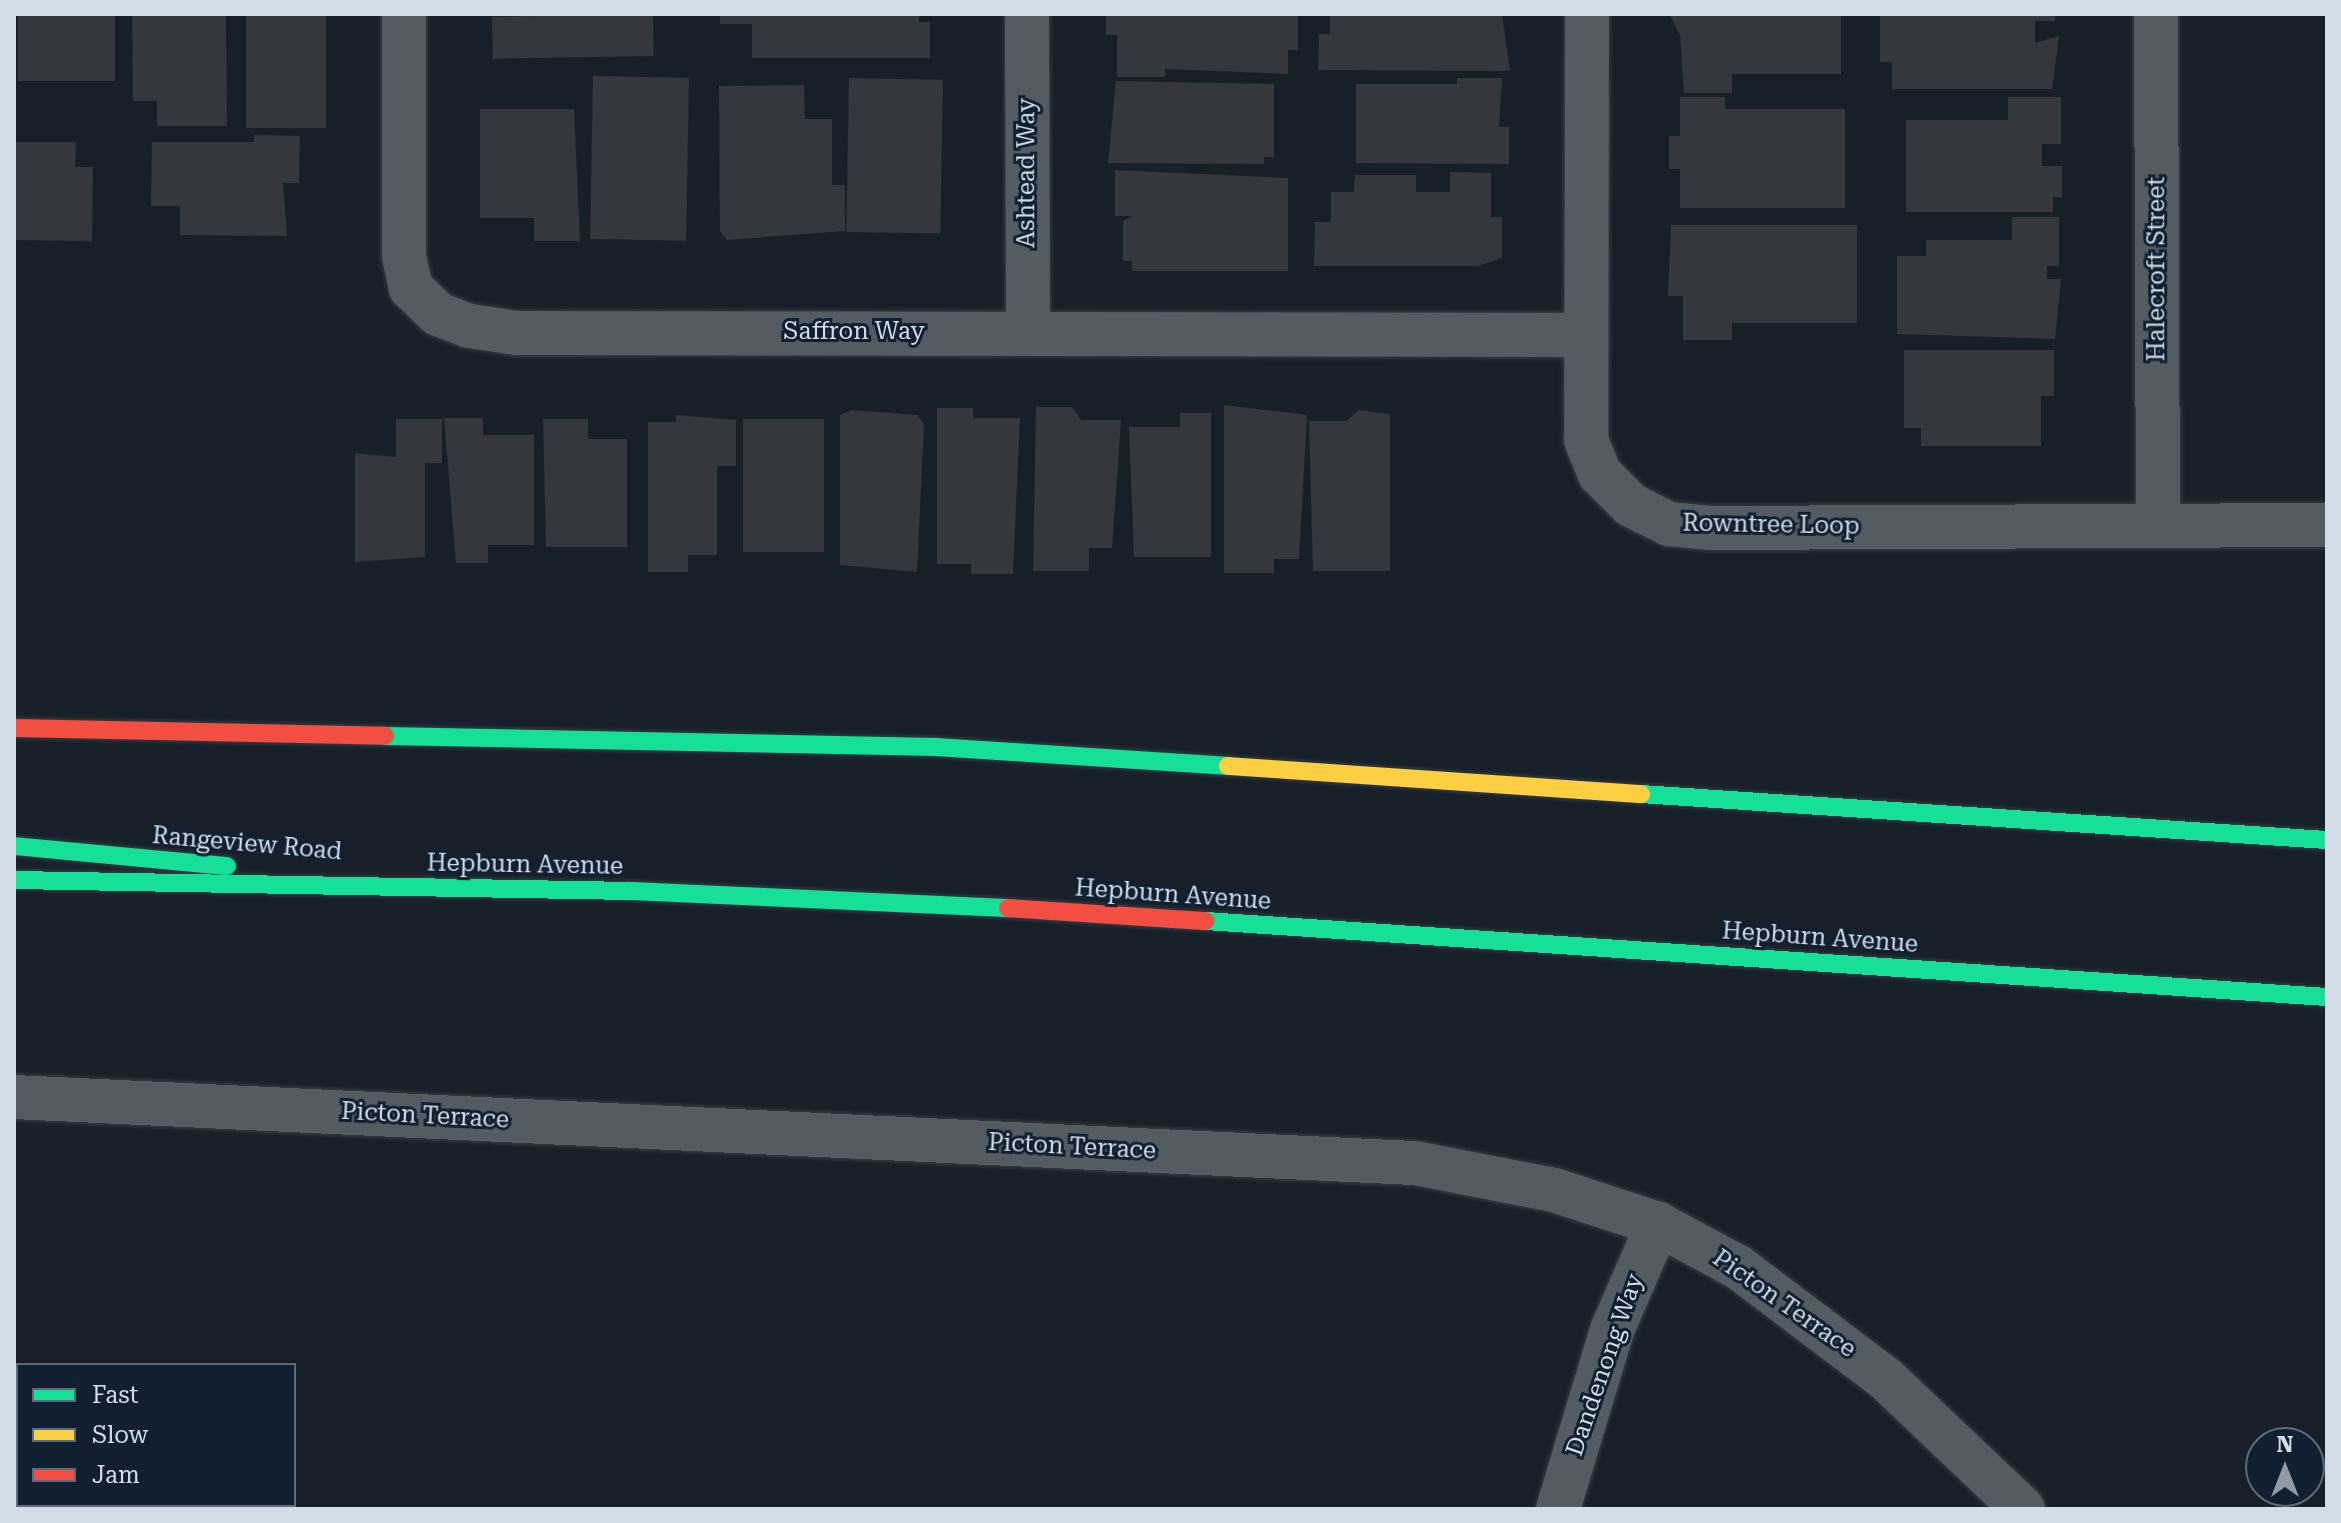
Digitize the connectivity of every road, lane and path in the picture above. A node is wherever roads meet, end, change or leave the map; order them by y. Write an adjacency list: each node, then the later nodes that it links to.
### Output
1 (404, 14): 5 (street, Saffron Way)
2 (1027, 14): 5 (street, Ashtead Way)
3 (1587, 14): 6 (street, Rowntree Loop)
4 (2156, 14): 7 (street, Halecroft Street)
5 (1028, 332): 6 (street, Saffron Way)
6 (1584, 335): 7 (street, Rowntree Loop)
7 (2158, 525): 8 (street, Rowntree Loop)
8 (2327, 525)
9 (14, 728): 10 (main road)
10 (2327, 840)
11 (14, 846): 13 (main road, Rangeview Road)
12 (14, 880): 13 (main road, Hepburn Avenue)
13 (476, 887): 14 (main road, Hepburn Avenue)
14 (2327, 997)
15 (14, 1097): 16 (street, Picton Terrace)
16 (1658, 1224): 17 (street, Dandenong Way); 18 (street, Picton Terrace)
17 (1558, 1509)
18 (2023, 1509)

